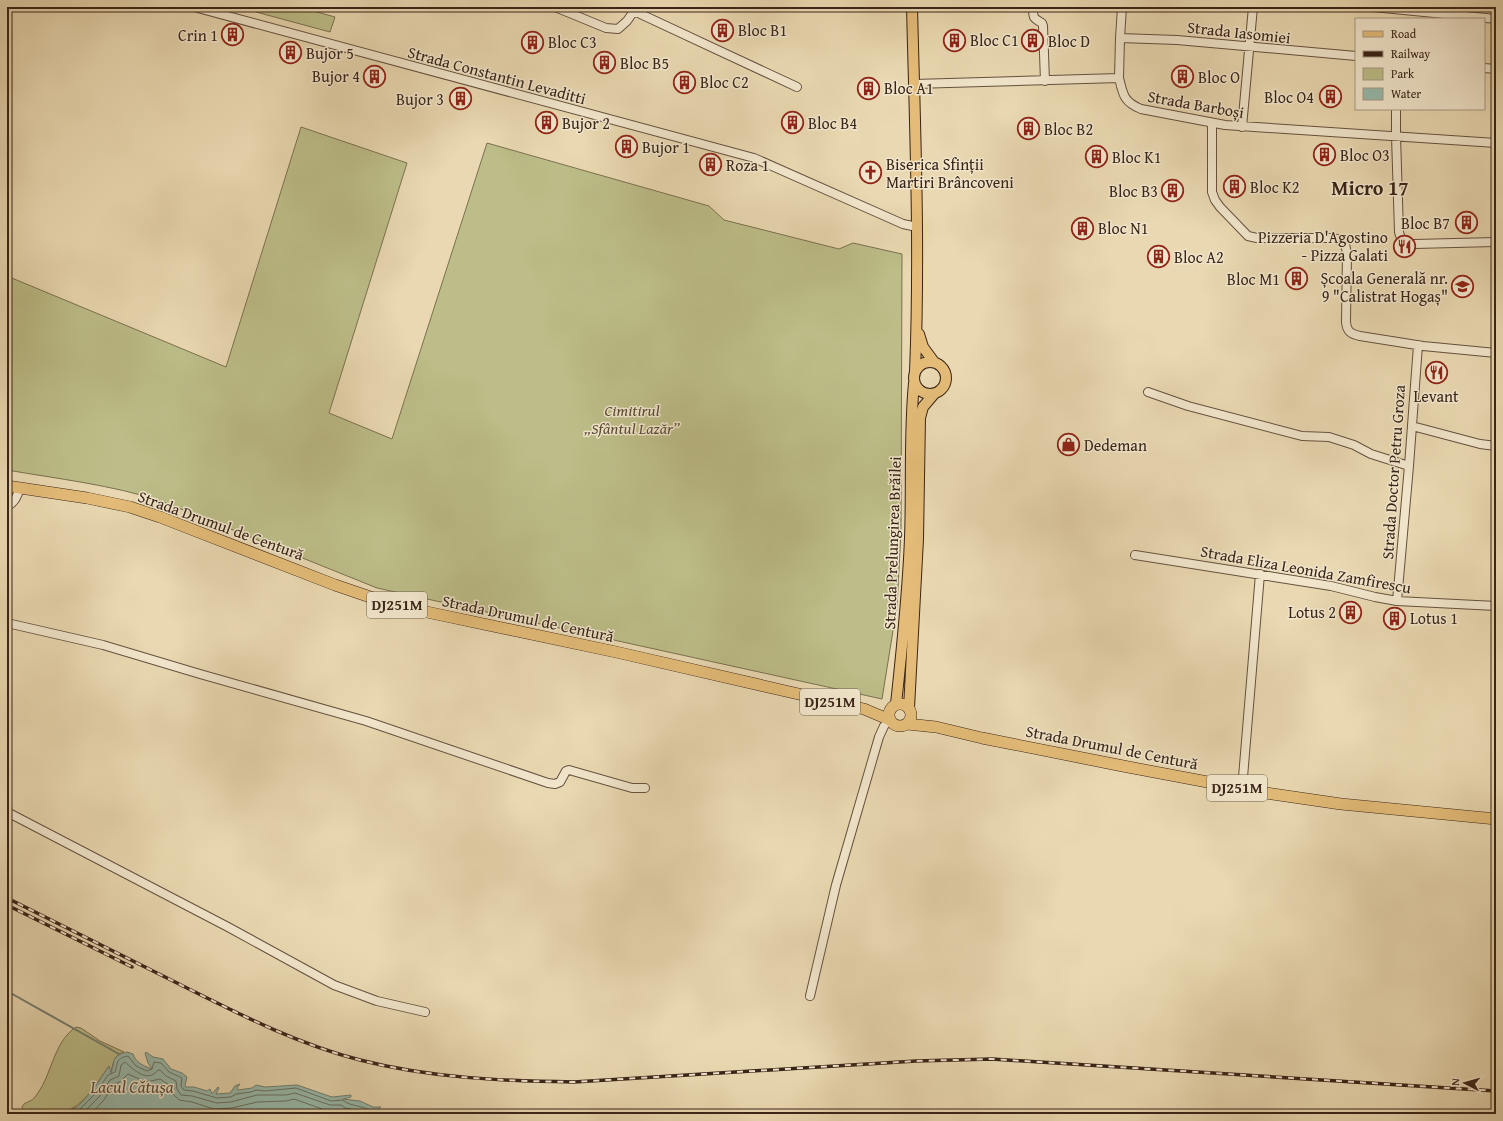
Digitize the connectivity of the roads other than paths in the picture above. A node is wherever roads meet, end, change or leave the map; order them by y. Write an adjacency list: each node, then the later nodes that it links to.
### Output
1 (555, 7): 9 (street)
2 (912, 7): 19 (main road)
3 (1033, 7): 18 (street)
4 (1122, 7): 12 (street)
5 (1253, 7): 13 (street)
6 (1373, 7): 8 (street)
7 (197, 8): 26 (street, Strada Constantin Levaditti)
8 (1402, 8): 10 (street); 11 (street)
9 (635, 9): 20 (street)
10 (1401, 18)
11 (1496, 19)
12 (1120, 38): 13 (street, Strada Iasomiei); 17 (street)
13 (1249, 47): 14 (street, Strada Iasomiei); 23 (street)
14 (1355, 56)
15 (1485, 68): 16 (street)
16 (1496, 69): 25 (street)
17 (1119, 78): 18 (street); 22 (street, Strada Barboși)
18 (1045, 81): 19 (street)
19 (914, 84): 26 (main road)
20 (797, 87)
21 (1396, 110): 24 (street)
22 (1212, 124): 23 (street, Strada Barboși); 29 (street)
23 (1242, 127): 24 (street, Strada Barboși)
24 (1396, 136): 25 (street, Strada Barboși); 27 (street)
25 (1496, 143)
26 (916, 227): 28 (main road)
27 (1496, 242)
28 (917, 322): 31 (main road); 32 (main road)
29 (1418, 345): 30 (street); 36 (street, Strada Doctor Petru Groza)
30 (1496, 353)
31 (934, 362): 32 (main road); 35 (main road)
32 (915, 372): 33 (main road)
33 (914, 383): 35 (main road); 47 (main road, Strada Prelungirea Brăilei)
34 (1148, 392): 38 (street)
35 (934, 394): 49 (main road, Strada Prelungirea Brăilei)
36 (1412, 426): 37 (street); 38 (street, Strada Doctor Petru Groza)
37 (1496, 446)
38 (1409, 466): 44 (street, Strada Doctor Petru Groza)
39 (7, 486): 40 (highway, Strada Drumul de Centură / DJ251M)
40 (20, 488): 41 (street); 48 (highway, Strada Drumul de Centură / DJ251M)
41 (7, 506)
42 (1135, 555): 43 (street, Strada Eliza Leonida Zamfirescu)
43 (1260, 574): 44 (street, Strada Eliza Leonida Zamfirescu); 54 (street)
44 (1397, 601): 45 (street, Strada Eliza Leonida Zamfirescu)
45 (1496, 606)
46 (7, 623): 53 (street)
47 (894, 705): 48 (highway); 49 (highway); 50 (highway)
48 (864, 709): 50 (highway)
49 (910, 709): 51 (highway); 52 (highway)
50 (890, 720): 51 (highway); 57 (street)
51 (907, 724): 52 (highway)
52 (936, 727): 54 (highway, Strada Drumul de Centură / DJ251M)
53 (645, 788)
54 (1242, 789): 56 (highway, Strada Drumul de Centură / DJ251M)
55 (7, 812): 58 (street)
56 (1496, 819)
57 (810, 996)
58 (425, 1012)

